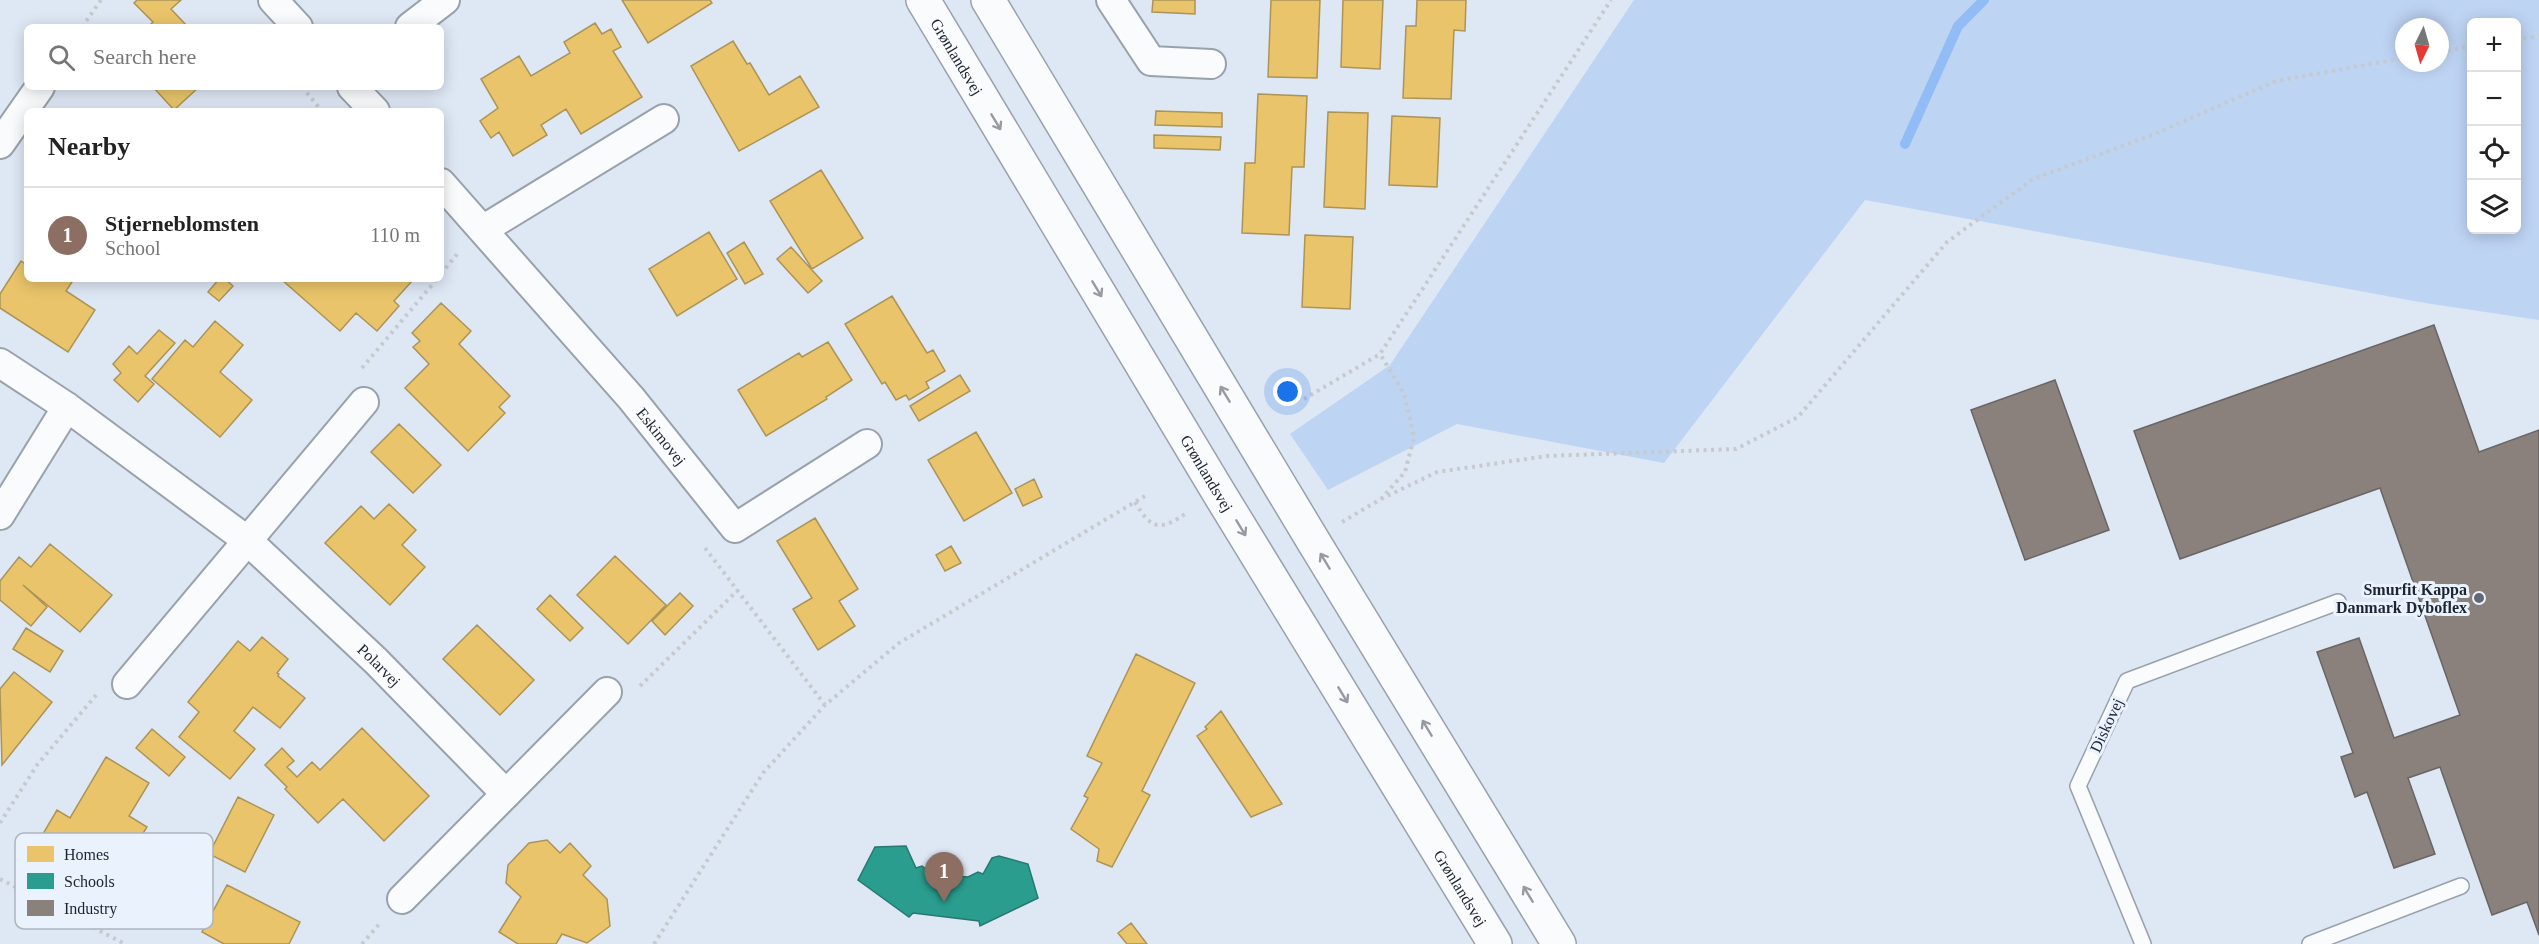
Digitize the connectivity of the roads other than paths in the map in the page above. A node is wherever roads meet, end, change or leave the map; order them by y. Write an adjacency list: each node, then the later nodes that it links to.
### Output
1 (273, 0): 6 (street)
2 (445, 0): 7 (street)
3 (923, 0): 30 (street, Grønlandsvej, one-way to 30)
4 (988, 0): 31 (street, one-way to 4)
5 (1111, 0): 8 (street)
6 (295, 24)
7 (414, 24)
8 (1211, 64)
9 (38, 90): 11 (street)
10 (355, 90): 12 (street)
11 (25, 108)
12 (372, 108)
13 (24, 110): 15 (street)
14 (664, 119): 17 (street)
15 (0, 144)
16 (444, 186): 17 (street, Eskimovej)
17 (484, 229): 21 (street, Eskimovej)
18 (0, 363): 20 (street, Polarvej)
19 (364, 402): 23 (street)
20 (67, 407): 22 (street); 23 (street, Polarvej)
21 (867, 444)
22 (0, 515)
23 (248, 541): 25 (street); 27 (street, Polarvej)
24 (2338, 602): 32 (lane, Diskovej)
25 (127, 684)
26 (607, 692): 27 (street)
27 (506, 794): 29 (street)
28 (2461, 886): 33 (lane)
29 (402, 899)
30 (1495, 944)
31 (1559, 944)
32 (2143, 944)
33 (2310, 944)

